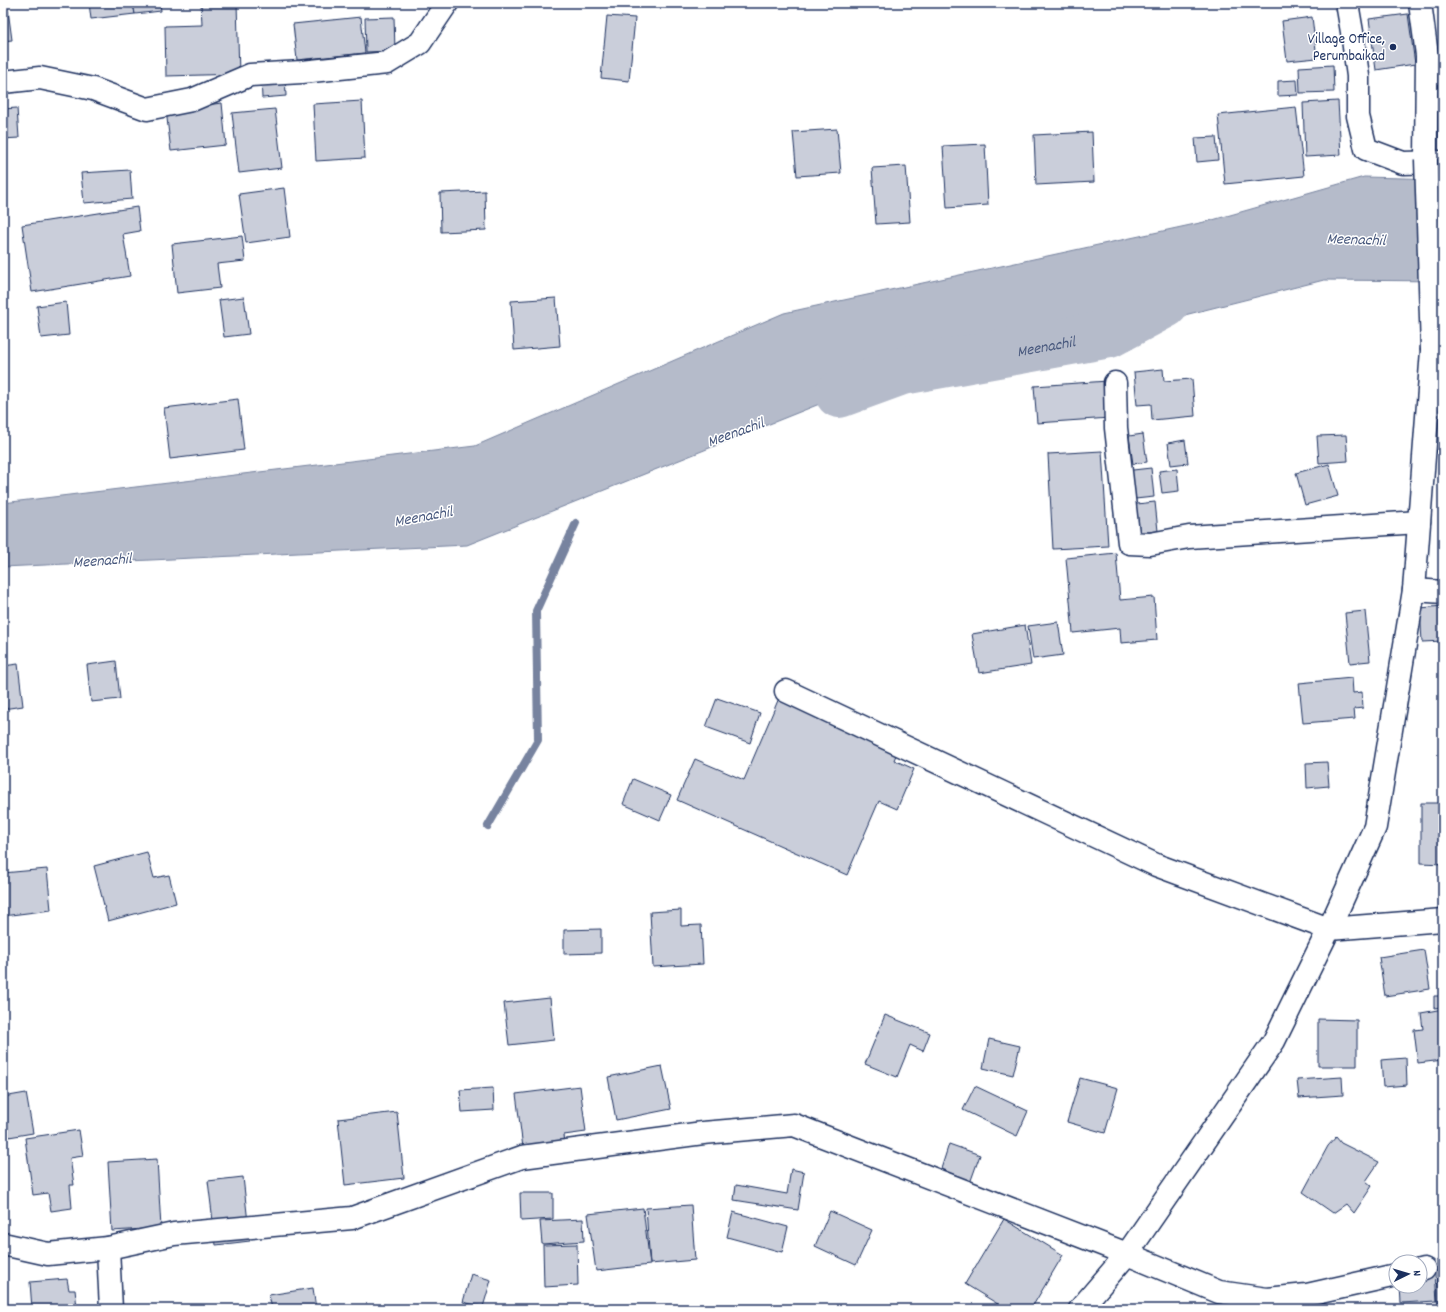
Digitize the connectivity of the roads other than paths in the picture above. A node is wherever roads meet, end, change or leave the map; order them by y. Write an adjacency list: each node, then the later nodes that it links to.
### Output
1 (447, 3): 4 (street)
2 (1347, 3): 5 (street)
3 (1420, 3): 5 (street)
4 (3, 82)
5 (1434, 161): 7 (street, bridge)
6 (1115, 383): 7 (street)
7 (1419, 522): 8 (street)
8 (1414, 590): 9 (street); 12 (street)
9 (1443, 592)
10 (786, 691): 12 (street)
11 (1443, 920): 12 (street)
12 (1329, 928): 15 (street)
13 (3, 1244): 14 (street)
14 (108, 1248): 15 (street); 17 (street)
15 (1127, 1254): 16 (street); 18 (street)
16 (1388, 1278)
17 (111, 1309)
18 (1080, 1309)

